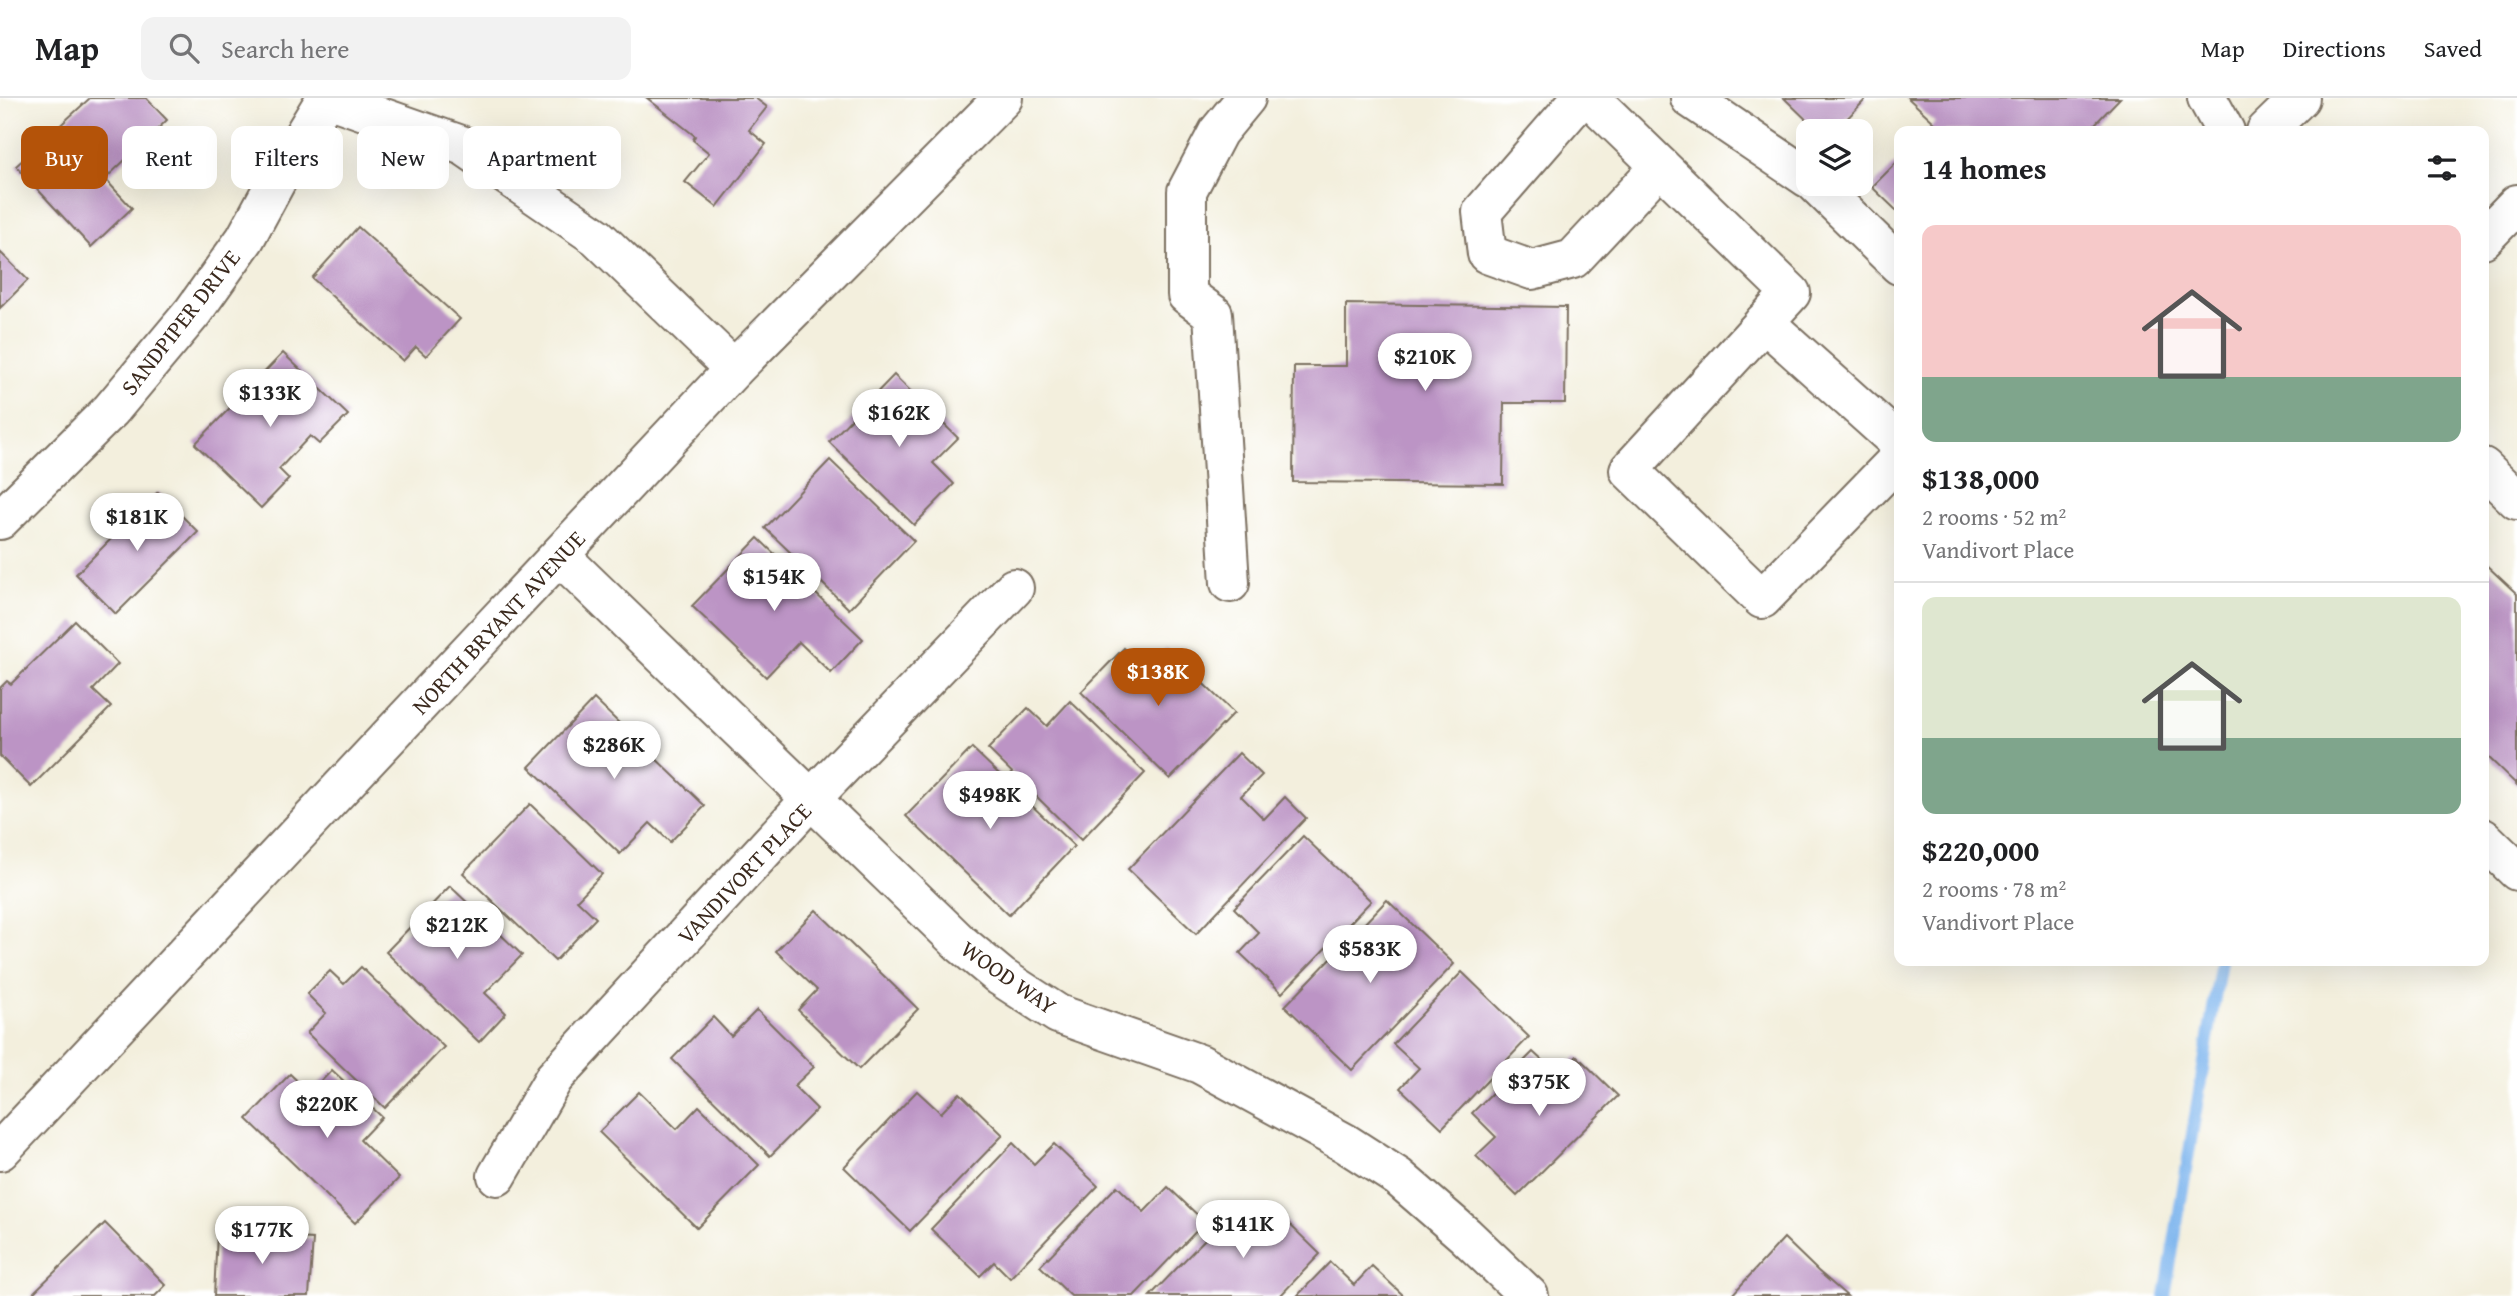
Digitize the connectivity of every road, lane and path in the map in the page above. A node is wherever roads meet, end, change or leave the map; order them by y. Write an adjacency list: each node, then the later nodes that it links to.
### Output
1 (327, 98): 18 (street); 23 (street, SANDPIPER DRIVE)
2 (1003, 98): 18 (street, NORTH BRYANT AVENUE)
3 (1581, 98): 11 (street)
4 (1590, 98): 11 (street)
5 (1690, 98): 12 (street)
6 (2207, 98): 9 (street)
7 (2300, 98): 10 (street)
8 (1242, 99): 25 (street)
9 (2222, 126)
10 (2271, 126)
11 (1660, 166): 17 (street)
12 (1796, 170)
13 (1828, 196): 16 (street)
14 (2517, 204): 15 (street)
15 (2489, 233)
16 (1894, 260)
17 (1764, 322): 19 (street); 20 (street)
18 (734, 369): 24 (street, NORTH BRYANT AVENUE)
19 (1894, 439)
20 (1894, 463)
21 (2489, 473): 22 (street)
22 (2517, 500)
23 (0, 520)
24 (560, 556): 27 (street, WOOD WAY); 30 (street, NORTH BRYANT AVENUE)
25 (1230, 583)
26 (1014, 588): 27 (street, VANDIVORT PLACE)
27 (811, 799): 31 (street, VANDIVORT PLACE); 32 (street, WOOD WAY)
28 (2489, 844): 29 (street)
29 (2517, 871)
30 (0, 1151)
31 (497, 1175)
32 (1529, 1296)

